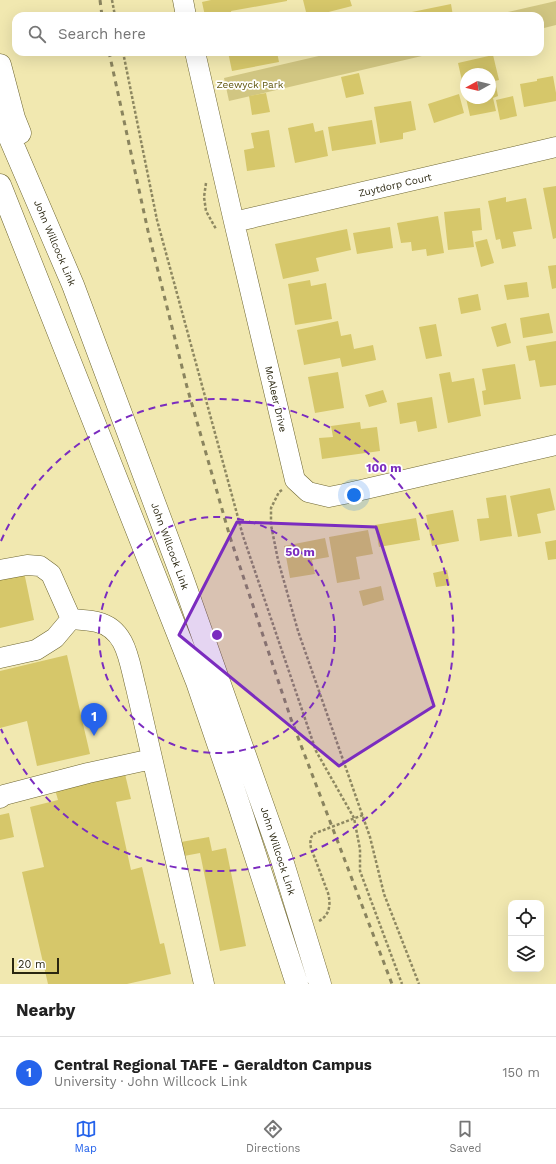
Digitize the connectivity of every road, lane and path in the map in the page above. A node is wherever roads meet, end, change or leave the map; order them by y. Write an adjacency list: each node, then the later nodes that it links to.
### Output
1 (112, 0): 3 (path)
2 (183, 0): 4 (street)
3 (114, 12)
4 (185, 12)
5 (124, 56): 23 (path)
6 (196, 56): 12 (street, McAleer Drive)
7 (0, 65): 13 (main road)
8 (0, 115): 13 (main road, John Willcock Link)
9 (556, 147): 12 (street, Zuytdorp Court)
10 (0, 185): 14 (main road)
11 (0, 209): 14 (main road)
12 (234, 222): 15 (street, McAleer Drive)
13 (73, 285): 27 (main road, John Willcock Link)
14 (71, 367): 26 (main road)
15 (556, 445)
16 (283, 489): 22 (path)
17 (0, 570): 18 (street)
18 (71, 619): 19 (street); 20 (street)
19 (0, 658)
20 (152, 759): 21 (street); 25 (street)
21 (0, 798)
22 (363, 815): 23 (path); 29 (path)
23 (354, 818): 24 (path); 28 (path)
24 (318, 922)
25 (204, 984)
26 (297, 984)
27 (320, 984)
28 (402, 984)
29 (419, 984)

